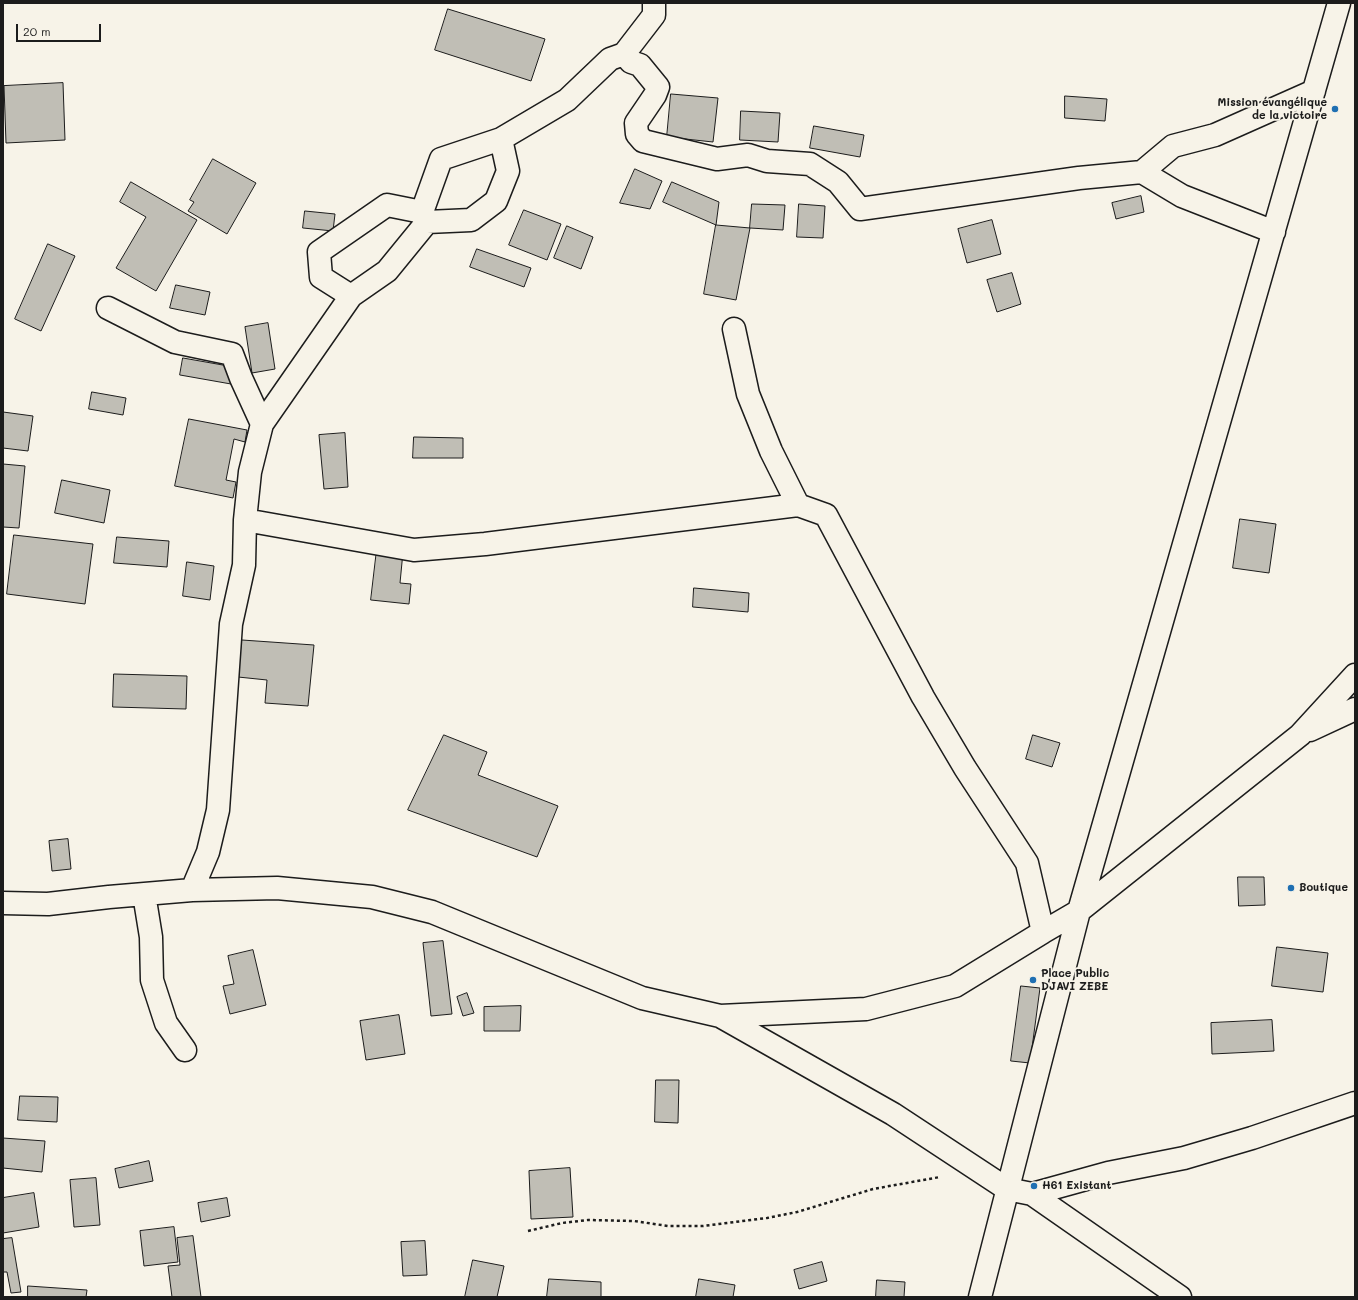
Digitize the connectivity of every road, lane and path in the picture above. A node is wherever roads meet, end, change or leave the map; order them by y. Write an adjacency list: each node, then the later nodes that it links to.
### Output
1 (654, 3): 3 (street)
2 (1339, 3): 4 (street)
3 (624, 54): 5 (street); 6 (street)
4 (1314, 91): 6 (street); 8 (street)
5 (501, 139): 7 (street); 7 (street)
6 (1142, 172): 8 (street)
7 (425, 217): 9 (street); 9 (street)
8 (1274, 232): 21 (street)
9 (351, 296): 12 (street)
10 (108, 308): 12 (street)
11 (734, 329): 13 (street)
12 (262, 424): 14 (street)
13 (798, 505): 14 (street); 22 (street)
14 (245, 520): 18 (street)
15 (1355, 675): 17 (street)
16 (1355, 709): 17 (street)
17 (1300, 735): 21 (street)
18 (192, 890): 19 (street); 23 (street)
19 (144, 894): 20 (street); 24 (street)
20 (3, 903)
21 (1079, 911): 22 (street); 27 (street)
22 (1043, 932): 23 (street)
23 (720, 1016): 27 (street)
24 (184, 1050)
25 (1355, 1103): 28 (street)
26 (942, 1177): 29 (path)
27 (1007, 1189): 28 (street); 30 (street)
28 (1032, 1194): 31 (street)
29 (528, 1231)
30 (980, 1297)
31 (1180, 1297)

